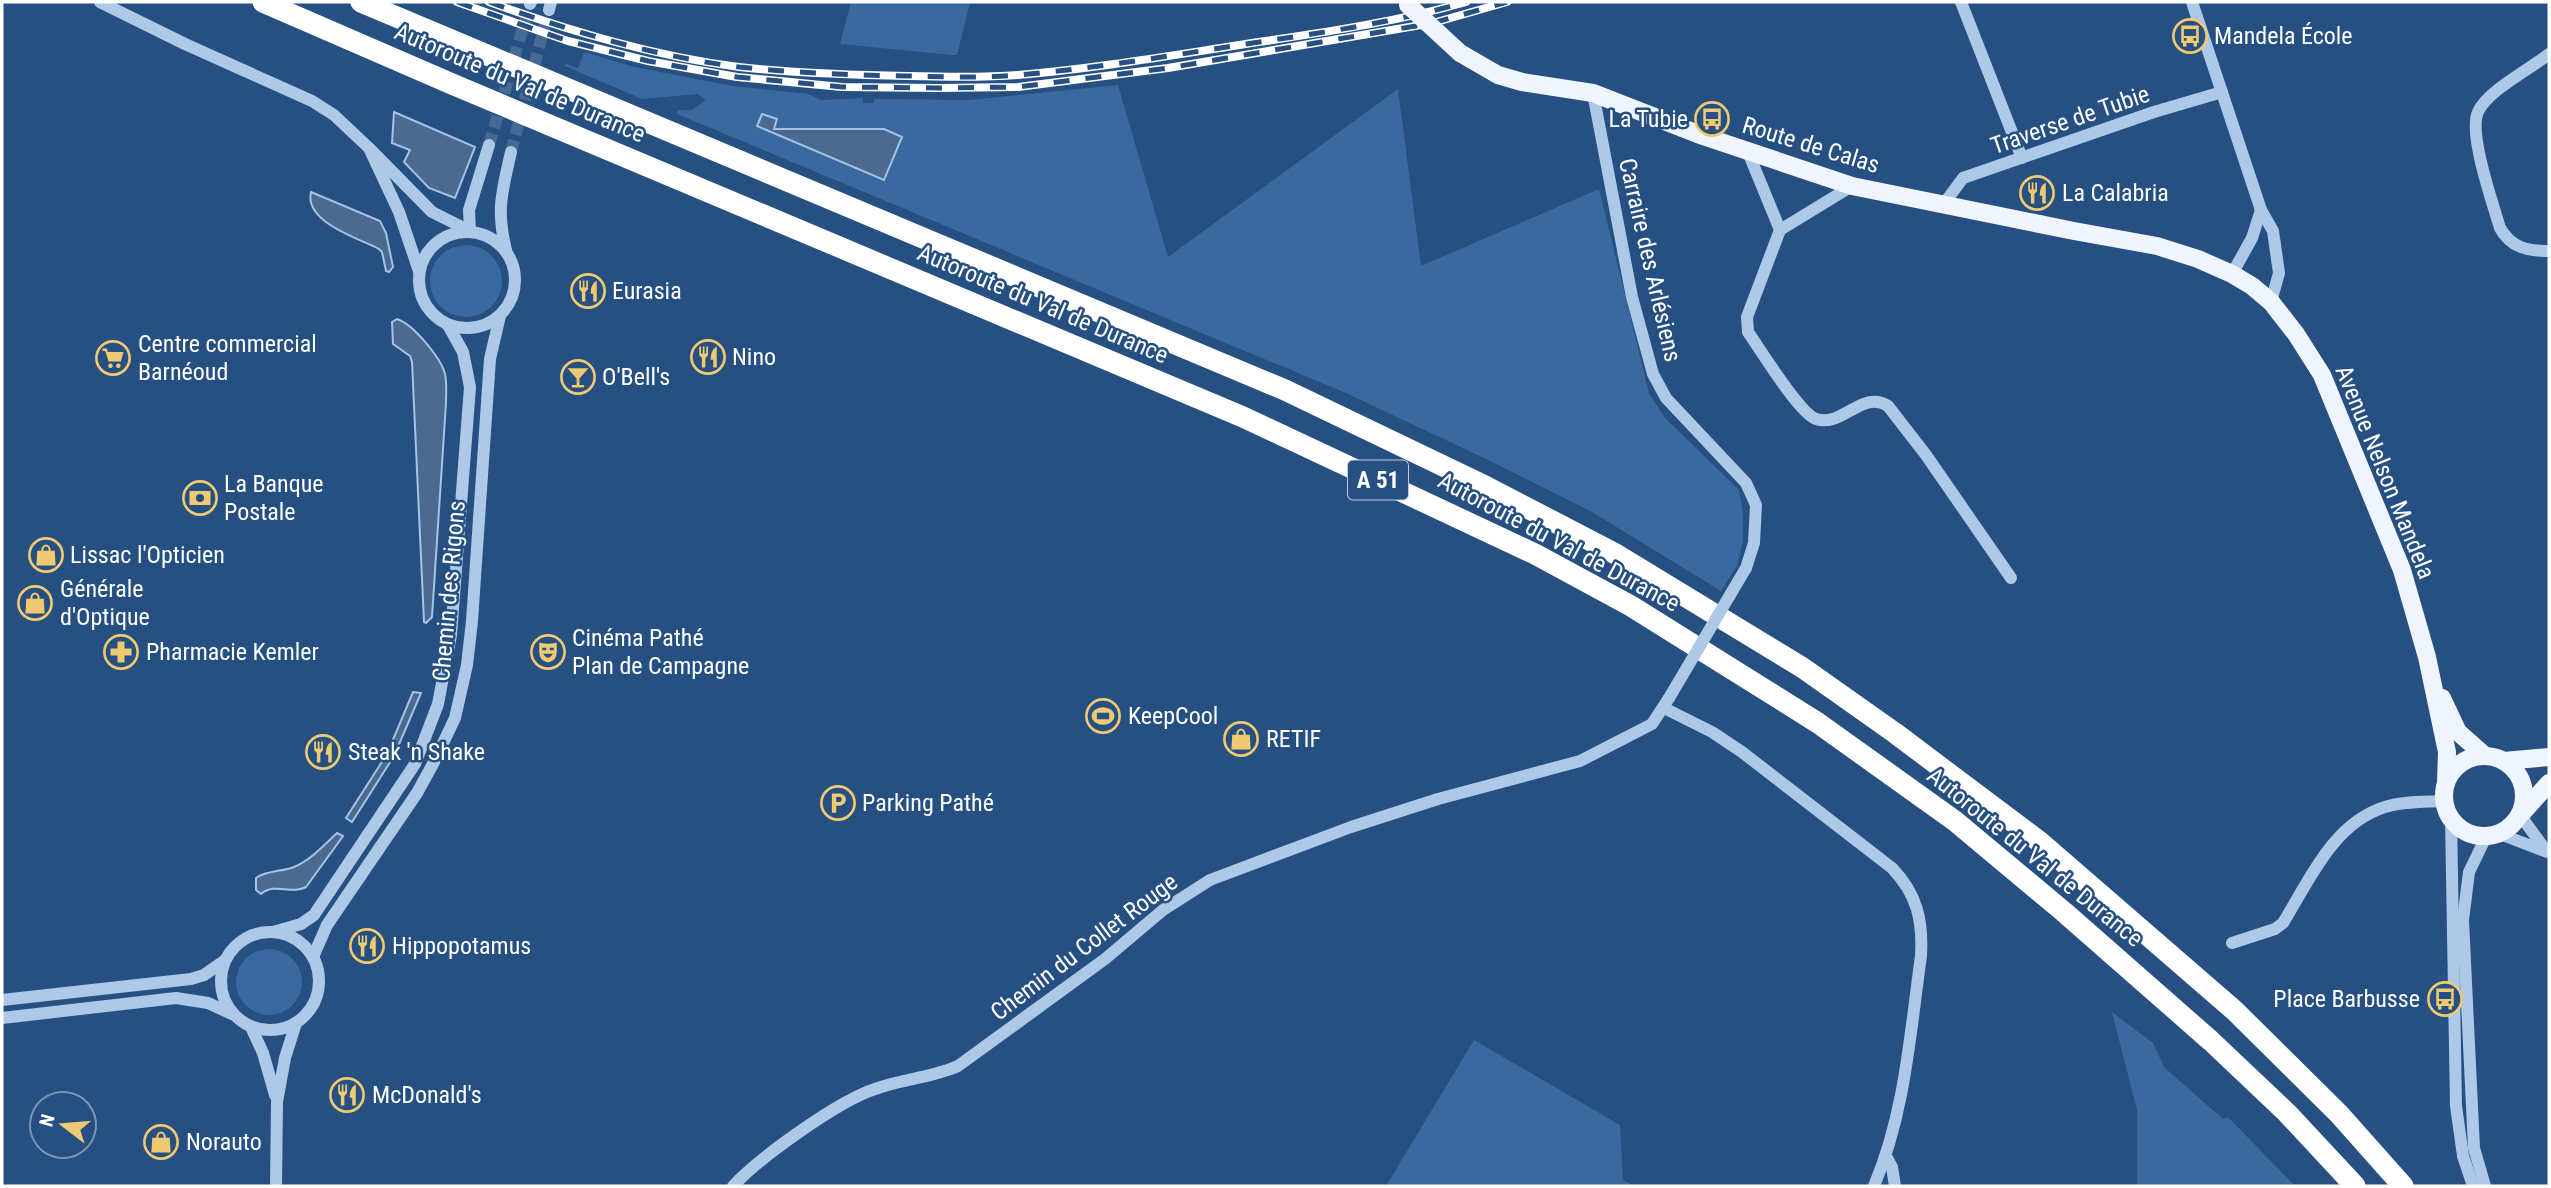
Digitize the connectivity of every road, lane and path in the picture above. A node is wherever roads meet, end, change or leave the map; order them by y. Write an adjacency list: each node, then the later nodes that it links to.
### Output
1 (100, 2): 11 (street)
2 (263, 2): 55 (highway, Autoroute du Val de Durance / A 51)
3 (361, 2): 56 (highway, Autoroute du Val de Durance / A 51)
4 (1961, 2): 14 (street)
5 (2192, 2): 8 (street)
6 (1405, 4): 9 (main road, Route de Calas, bridge)
7 (2549, 54): 21 (street)
8 (2222, 92): 14 (street, Traverse de Tubie); 17 (street)
9 (1593, 93): 13 (main road, Route de Calas); 29 (street, Carraire des Arlésiens, bridge)
10 (489, 145): 19 (street)
11 (369, 148): 19 (street); 22 (street)
12 (511, 152): 20 (street)
13 (1748, 152): 15 (main road, Route de Calas); 18 (street)
14 (2022, 158): 16 (street, Traverse de Tubie)
15 (1852, 186): 16 (main road, Route de Calas); 18 (street)
16 (1943, 205): 23 (main road, Route de Calas)
17 (2261, 210): 23 (street); 24 (street)
18 (1780, 230): 27 (street)
19 (470, 231): 20 (street); 22 (street)
20 (506, 251): 25 (street)
21 (2549, 251)
22 (419, 271): 26 (street)
23 (2232, 274): 24 (main road, Avenue Nelson Mandela)
24 (2271, 302): 28 (main road, Avenue Nelson Mandela)
25 (500, 316): 26 (street); 42 (street, Chemin des Rigons)
26 (448, 325): 40 (street, Chemin des Rigons)
27 (2011, 578)
28 (2430, 673): 30 (main road, Avenue Nelson Mandela); 33 (main road, Avenue Nelson Mandela)
29 (1666, 703): 50 (street); 52 (street, Chemin du Collet Rouge)
30 (2484, 755): 32 (main road); 33 (main road)
31 (2549, 757): 32 (main road)
32 (2504, 761): 36 (main road)
33 (2446, 782): 35 (main road)
34 (2549, 782): 36 (main road)
35 (2444, 801): 37 (main road); 41 (street)
36 (2520, 815): 38 (main road); 39 (street)
37 (2451, 818): 38 (main road); 57 (street)
38 (2493, 835): 39 (street); 58 (street)
39 (2548, 854)
40 (274, 932): 42 (street); 43 (street)
41 (2232, 943)
42 (313, 957): 47 (street)
43 (225, 960): 44 (street); 45 (street)
44 (2, 1000)
45 (232, 1014): 46 (street); 48 (street)
46 (2, 1018)
47 (296, 1023): 48 (street); 49 (street)
48 (251, 1027): 49 (street)
49 (277, 1102): 51 (street)
50 (1886, 1156): 53 (street); 54 (street)
51 (276, 1186)
52 (733, 1186)
53 (1874, 1186)
54 (1895, 1186)
55 (2355, 1186)
56 (2403, 1186)
57 (2473, 1186)
58 (2485, 1186)

